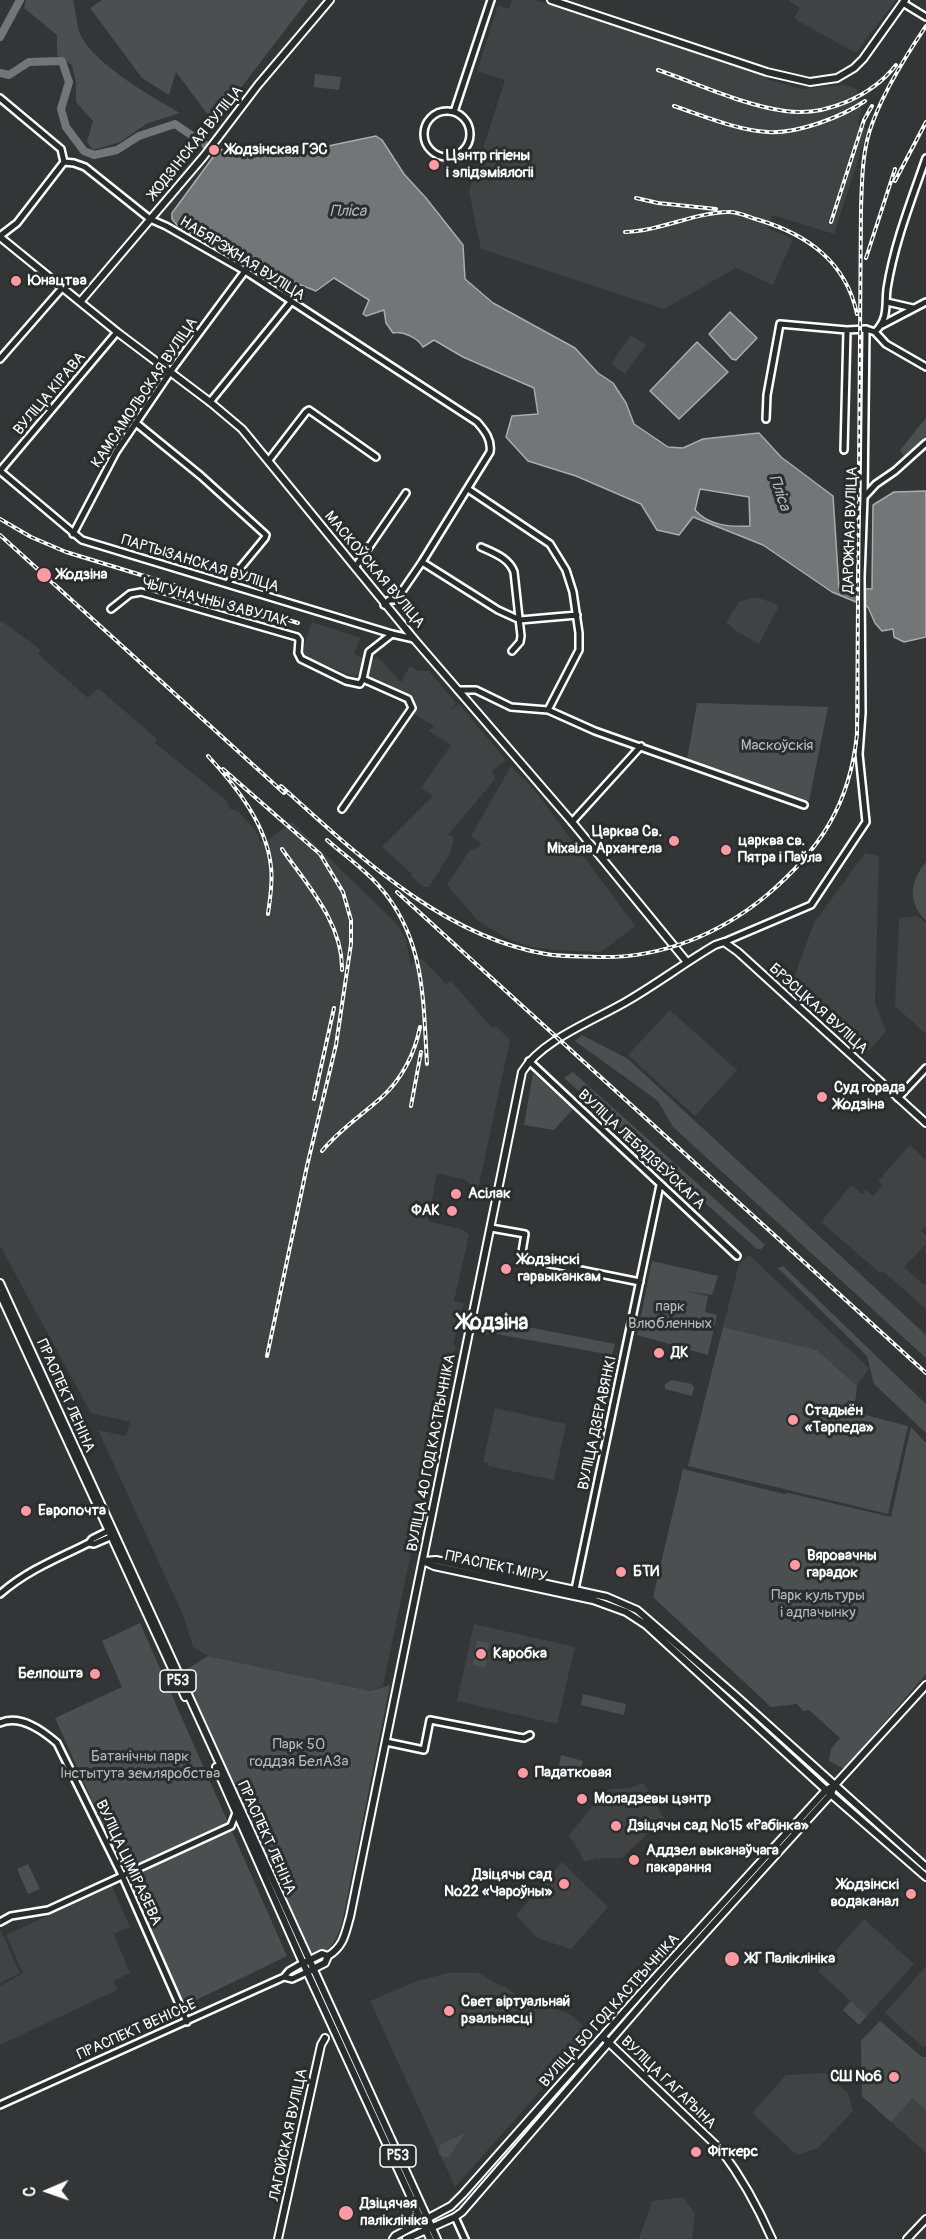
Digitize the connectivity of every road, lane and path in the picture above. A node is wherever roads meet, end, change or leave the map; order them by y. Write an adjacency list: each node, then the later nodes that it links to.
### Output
1 (330, 0): 10 (main road, ЖОДЗІНСКАЯ ВУЛІЦА)
2 (491, 0): 7 (street)
3 (551, 0): 4 (main road)
4 (904, 2): 5 (street)
5 (926, 17)
6 (0, 98): 9 (street)
7 (454, 112): 7 (street)
8 (926, 158): 16 (street)
9 (64, 162): 10 (street, НАБЯРЭЖНАЯ ВУЛІЦА); 11 (street)
10 (150, 219): 12 (street, НАБЯРЭЖНАЯ ВУЛІЦА); 14 (main road, ЖОДЗІНСКАЯ ВУЛІЦА)
11 (0, 237): 13 (main road, МАСКОЎСКАЯ ВУЛІЦА)
12 (244, 271): 15 (street, НАБЯРЭЖНАЯ ВУЛІЦА); 26 (street, КАМСАМОЛЬСКАЯ ВУЛІЦА)
13 (62, 288): 14 (main road, МАСКОЎСКАЯ ВУЛІЦА); 24 (street)
14 (80, 302): 22 (main road, МАСКОЎСКАЯ ВУЛІЦА)
15 (291, 302): 27 (street); 35 (street, НАБЯРЭЖНАЯ ВУЛІЦА)
16 (887, 302): 18 (street); 19 (street)
17 (926, 302): 18 (street)
18 (913, 308): 19 (street)
19 (882, 325): 23 (street)
20 (866, 329): 21 (street); 23 (street); 37 (street, ДАРОЖНАЯ ВУЛІЦА)
21 (848, 330): 28 (street); 31 (street)
22 (117, 332): 26 (main road, МАСКОЎСКАЯ ВУЛІЦА); 34 (street, ВУЛІЦА КІРАВА)
23 (875, 332): 25 (street)
24 (0, 359)
25 (926, 367)
26 (171, 372): 27 (main road, МАСКОЎСКАЯ ВУЛІЦА); 29 (street, КАМСАМОЛЬСКАЯ ВУЛІЦА)
27 (210, 402): 33 (main road, МАСКОЎСКАЯ ВУЛІЦА)
28 (766, 419)
29 (136, 423): 38 (street, КАМСАМОЛЬСКАЯ ВУЛІЦА); 42 (street)
30 (926, 442): 37 (street)
31 (844, 450)
32 (376, 457): 33 (street)
33 (269, 460): 41 (main road, МАСКОЎСКАЯ ВУЛІЦА)
34 (0, 471): 38 (street, ПАРТЫЗАНСКАЯ ВУЛІЦА)
35 (468, 489): 40 (street); 45 (street)
36 (406, 493): 41 (street)
37 (864, 497): 57 (street, ДАРОЖНАЯ ВУЛІЦА)
38 (73, 534): 42 (street, ПАРТЫЗАНСКАЯ ВУЛІЦА)
39 (481, 547): 46 (street)
40 (422, 562): 43 (street); 46 (street)
41 (356, 566): 43 (main road, МАСКОЎСКАЯ ВУЛІЦА)
42 (227, 584): 47 (street, ПАРТЫЗАНСКАЯ ВУЛІЦА)
43 (385, 604): 48 (main road, МАСКОЎСКАЯ ВУЛІЦА)
44 (111, 609): 50 (street, ЧЫГУНАЧНЫ ЗАВУЛАК)
45 (577, 615): 46 (street); 52 (street)
46 (520, 620): 49 (street)
47 (393, 634): 48 (street, ПАРТЫЗАНСКАЯ ВУЛІЦА); 50 (street)
48 (414, 639): 51 (main road, МАСКОЎСКАЯ ВУЛІЦА)
49 (512, 651)
50 (363, 679): 55 (street)
51 (458, 690): 52 (street); 56 (main road, МАСКОЎСКАЯ ВУЛІЦА)
52 (548, 710): 53 (street)
53 (641, 747): 54 (street); 56 (street)
54 (804, 805)
55 (342, 809)
56 (572, 822): 58 (main road, МАСКОЎСКАЯ ВУЛІЦА)
57 (724, 942): 58 (main road); 61 (main road, БРЭСЦКАЯ ВУЛІЦА)
58 (687, 962): 59 (main road)
59 (529, 1061): 63 (street, ВУЛІЦА ЛЕБЯДЗЕЎСКАГА); 64 (main road, ВУЛІЦА 40 ГОД КАСТРЫЧНІКА)
60 (926, 1068): 61 (street)
61 (898, 1098): 62 (main road, БРЭСЦКАЯ ВУЛІЦА)
62 (926, 1123)
63 (660, 1185): 65 (street, ВУЛІЦА ЛЕБЯДЗЕЎСКАГА); 66 (street, ВУЛІЦА ДЗЕРАВЯНКІ)
64 (491, 1228): 66 (street); 72 (main road, ВУЛІЦА 40 ГОД КАСТРЫЧНІКА)
65 (737, 1256)
66 (640, 1282): 70 (street, ВУЛІЦА ДЗЕРАВЯНКІ)
67 (0, 1283): 71 (main road, ПРАСПЕКТ ЛЕНІНА / Р53)
68 (0, 1294): 71 (main road, ПРАСПЕКТ ЛЕНІНА / Р53)
69 (615, 1358): 70 (street)
70 (623, 1360): 73 (street, ВУЛІЦА ДЗЕРАВЯНКІ)
71 (111, 1533): 74 (street); 82 (main road, ПРАСПЕКТ ЛЕНІНА / Р53); 90 (main road, ПРАСПЕКТ ЛЕНІНА / Р53)
72 (423, 1561): 73 (main road, ПРАСПЕКТ МІРУ); 79 (main road, ВУЛІЦА 40 ГОД КАСТРЫЧНІКА)
73 (575, 1593): 76 (main road, ПРАСПЕКТ МІРУ)
74 (0, 1594)
75 (926, 1685): 80 (main road, ВУЛІЦА 50 ГОД КАСТРЫЧНІКА)
76 (737, 1702): 80 (main road, ПРАСПЕКТ МІРУ); 81 (main road, ПРАСПЕКТ МІРУ)
77 (0, 1723): 86 (street, ВУЛІЦА ЦІМІРАЗЕВА)
78 (530, 1735): 79 (street)
79 (386, 1742): 89 (main road, ВУЛІЦА 40 ГОД КАСТРЫЧНІКА)
80 (834, 1786): 81 (main road, ВУЛІЦА 50 ГОД КАСТРЫЧНІКА); 85 (main road, ПРАСПЕКТ МІРУ)
81 (828, 1792): 87 (main road, ПРАСПЕКТ МІРУ); 95 (main road, ВУЛІЦА 50 ГОД КАСТРЫЧНІКА); 97 (main road, ВУЛІЦА 50 ГОД КАСТРЫЧНІКА)
82 (236, 1811): 83 (street); 84 (main road, ПРАСПЕКТ ЛЕНІНА / Р53)
83 (231, 1826): 84 (street); 86 (street)
84 (245, 1832): 90 (main road, ПРАСПЕКТ ЛЕНІНА / Р53)
85 (926, 1867)
86 (123, 1877): 88 (street); 94 (street, ВУЛІЦА ЦІМІРАЗЕВА)
87 (926, 1877)
88 (0, 1922)
89 (328, 1956): 90 (main road); 92 (main road, ВУЛІЦА 40 ГОД КАСТРЫЧНІКА)
90 (304, 1961): 91 (main road); 92 (main road, ПРАСПЕКТ ЛЕНІНА / Р53)
91 (296, 1967): 93 (street, ПРАСПЕКТ ВЕНІСЬЕ)
92 (310, 1970): 93 (street, ПРАСПЕКТ ВЕНІСЬЕ); 103 (main road, ПРАСПЕКТ ЛЕНІНА / Р53)
93 (284, 1977): 94 (street, ПРАСПЕКТ ВЕНІСЬЕ)
94 (187, 2022): 98 (street, ПРАСПЕКТ ВЕНІСЬЕ)
95 (603, 2037): 97 (main road, ВУЛІЦА ГАГАРЫНА); 99 (main road, ВУЛІЦА 50 ГОД КАСТРЫЧНІКА)
96 (325, 2038): 105 (main road, ЛАГОЙСКАЯ ВУЛІЦА)
97 (608, 2042): 100 (main road, ВУЛІЦА 50 ГОД КАСТРЫЧНІКА); 111 (main road, ВУЛІЦА ГАГАРЫНА)
98 (0, 2105)
99 (463, 2194): 100 (main road); 103 (main road, ВУЛІЦА 50 ГОД КАСТРЫЧНІКА)
100 (471, 2201): 101 (main road, ВУЛІЦА 50 ГОД КАСТРЫЧНІКА)
101 (455, 2217): 104 (main road, ВУЛІЦА 50 ГОД КАСТРЫЧНІКА); 110 (street)
102 (926, 2219): 112 (main road)
103 (424, 2220): 104 (main road, ПРАСПЕКТ ЛЕНІНА / Р53); 106 (main road, ВУЛІЦА 50 ГОД КАСТРЫЧНІКА)
104 (429, 2229): 107 (main road, ВУЛІЦА 50 ГОД КАСТРЫЧНІКА); 108 (main road, ПРАСПЕКТ ЛЕНІНА / Р53); 109 (main road, ПРАСПЕКТ ЛЕНІНА / Р53)
105 (278, 2239)
106 (393, 2239)
107 (406, 2239)
108 (430, 2239)
109 (437, 2239)
110 (465, 2239)
111 (772, 2239)
112 (907, 2239)

